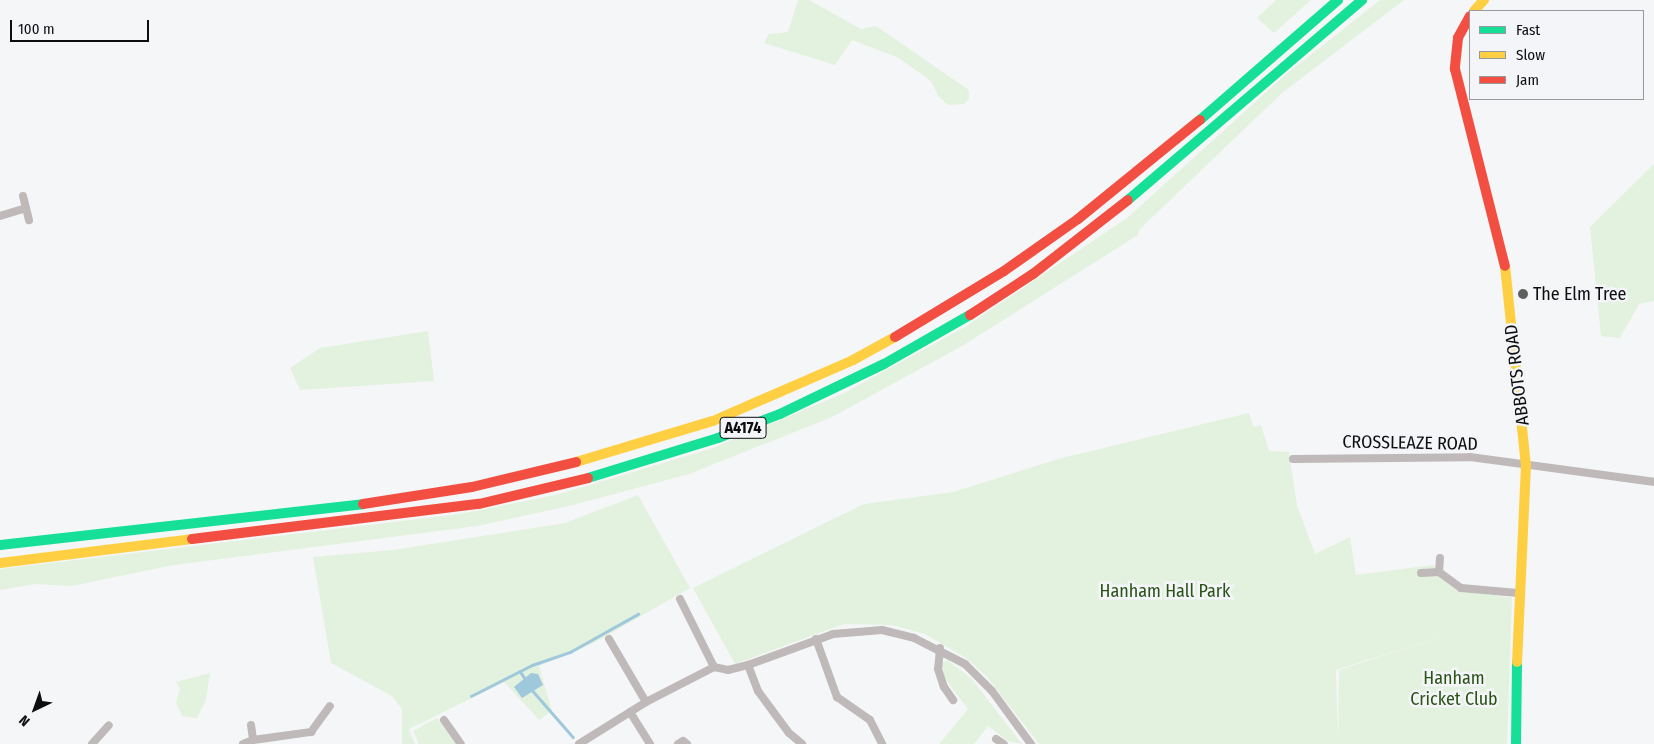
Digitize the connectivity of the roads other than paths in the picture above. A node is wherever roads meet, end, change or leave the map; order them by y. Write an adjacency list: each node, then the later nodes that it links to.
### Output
1 (1338, 0): 13 (main road, A4174)
2 (1362, 0): 15 (main road, A4174)
3 (1484, 0): 4 (main road)
4 (1475, 10)
5 (1469, 18): 11 (main road, ABBOTS ROAD)
6 (23, 196): 7 (street)
7 (26, 208): 8 (street); 9 (street)
8 (0, 216)
9 (29, 220)
10 (1293, 459): 11 (street, CROSSLEAZE ROAD)
11 (1526, 465): 12 (street, CROSSLEAZE ROAD); 18 (main road, ABBOTS ROAD)
12 (1654, 482)
13 (0, 545)
14 (1440, 558): 17 (street)
15 (0, 563)
16 (1421, 572): 17 (street)
17 (1440, 572): 18 (street)
18 (1518, 593): 45 (main road, ABBOTS ROAD)
19 (680, 599): 24 (street)
20 (609, 638): 26 (street)
21 (816, 639): 22 (street); 23 (street); 42 (street)
22 (940, 648): 25 (street); 44 (street)
23 (748, 665): 24 (street); 41 (street)
24 (714, 667): 26 (street)
25 (953, 700)
26 (646, 702): 28 (street)
27 (330, 706): 33 (street)
28 (630, 712): 37 (street); 38 (street)
29 (444, 720): 36 (street)
30 (109, 725): 34 (street)
31 (251, 725): 33 (street)
32 (996, 739): 43 (street)
33 (253, 740): 35 (street)
34 (92, 744)
35 (243, 744)
36 (462, 744)
37 (579, 744)
38 (650, 744)
39 (678, 744): 40 (street)
40 (687, 744)
41 (802, 744)
42 (882, 744)
43 (1004, 744)
44 (1031, 744)
45 (1516, 744)

